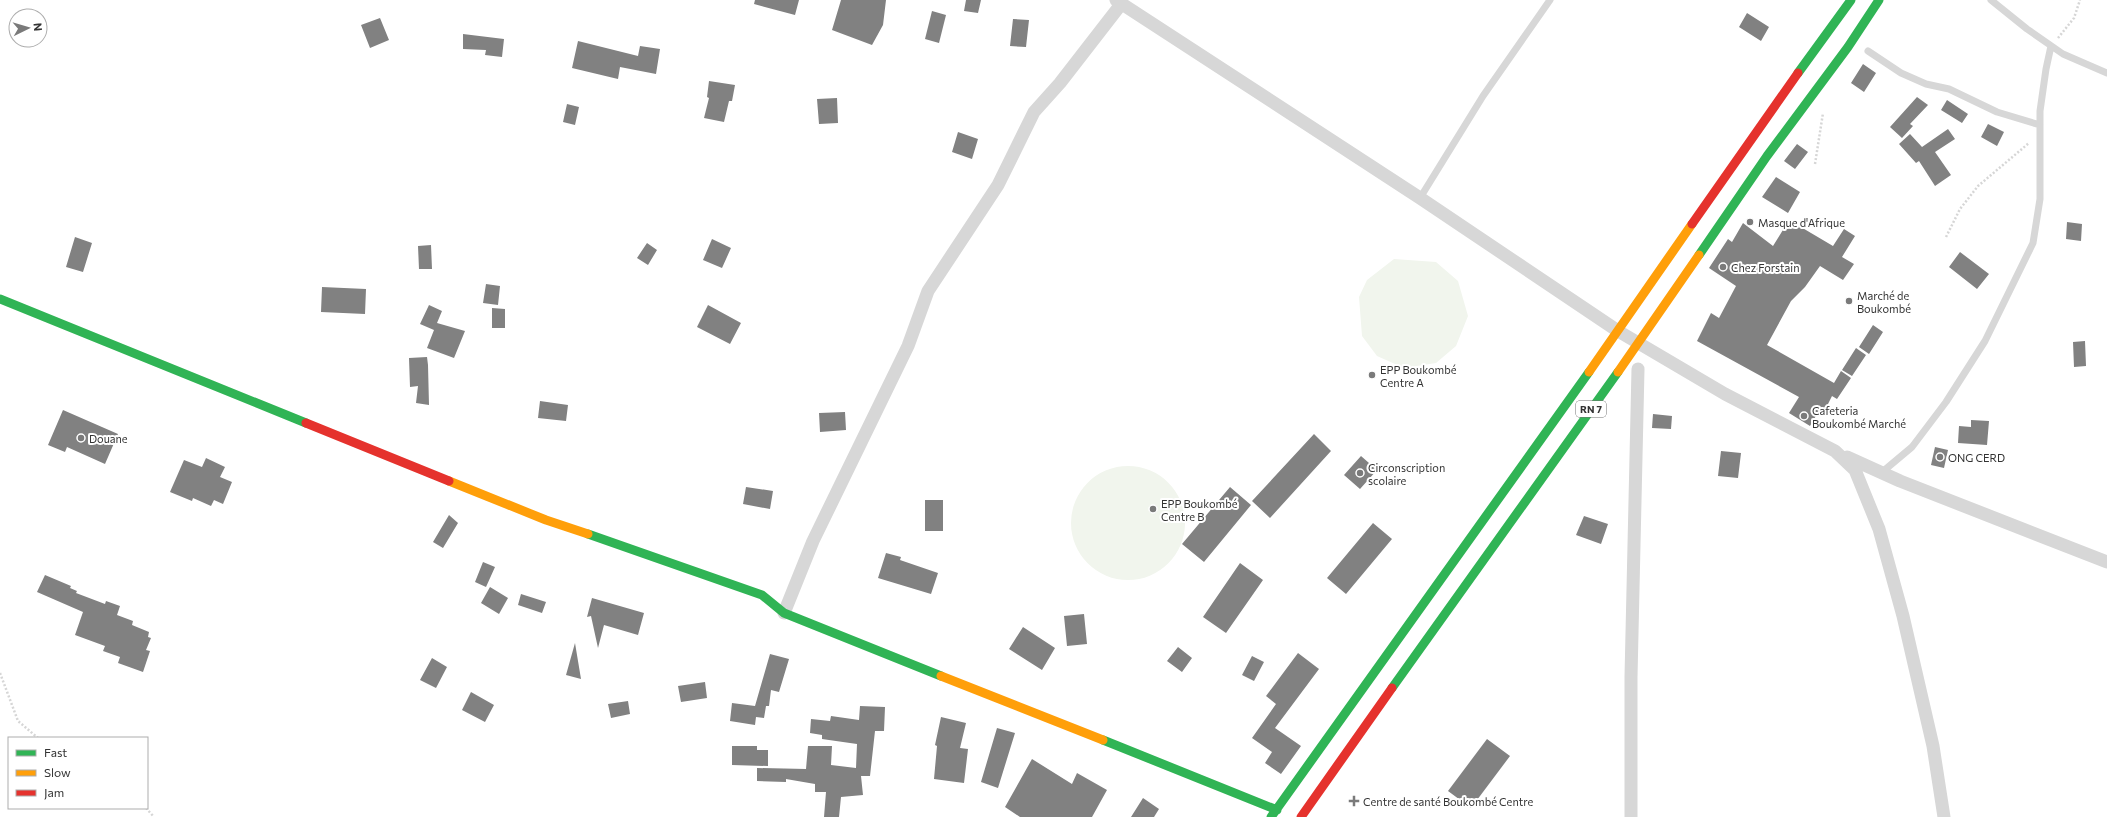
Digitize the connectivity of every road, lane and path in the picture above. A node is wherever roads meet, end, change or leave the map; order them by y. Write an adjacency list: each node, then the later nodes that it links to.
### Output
1 (1550, 0): 14 (lane)
2 (1850, 0): 17 (main road, RN 7)
3 (1879, 0): 18 (main road, RN 7)
4 (1991, 0): 7 (lane)
5 (2080, 0): 7 (path)
6 (1119, 2): 14 (street); 23 (street)
7 (2051, 46): 9 (lane); 11 (lane)
8 (1868, 51): 11 (lane)
9 (2107, 73)
10 (1824, 106): 13 (path)
11 (2040, 125): 12 (lane)
12 (2039, 136): 15 (path); 21 (lane)
13 (1816, 164)
14 (1420, 198): 17 (street)
15 (1946, 237)
16 (0, 299): 23 (main road)
17 (1618, 331): 18 (street); 27 (main road, RN 7)
18 (1638, 343): 20 (street); 29 (main road, RN 7)
19 (1638, 370): 30 (street)
20 (1835, 451): 21 (street); 31 (street)
21 (1881, 473): 22 (street)
22 (2107, 562)
23 (784, 613): 27 (main road)
24 (0, 673): 25 (path)
25 (37, 737)
26 (147, 809): 28 (path)
27 (1274, 814)
28 (154, 817)
29 (1301, 817)
30 (1631, 817)
31 (1944, 817)

